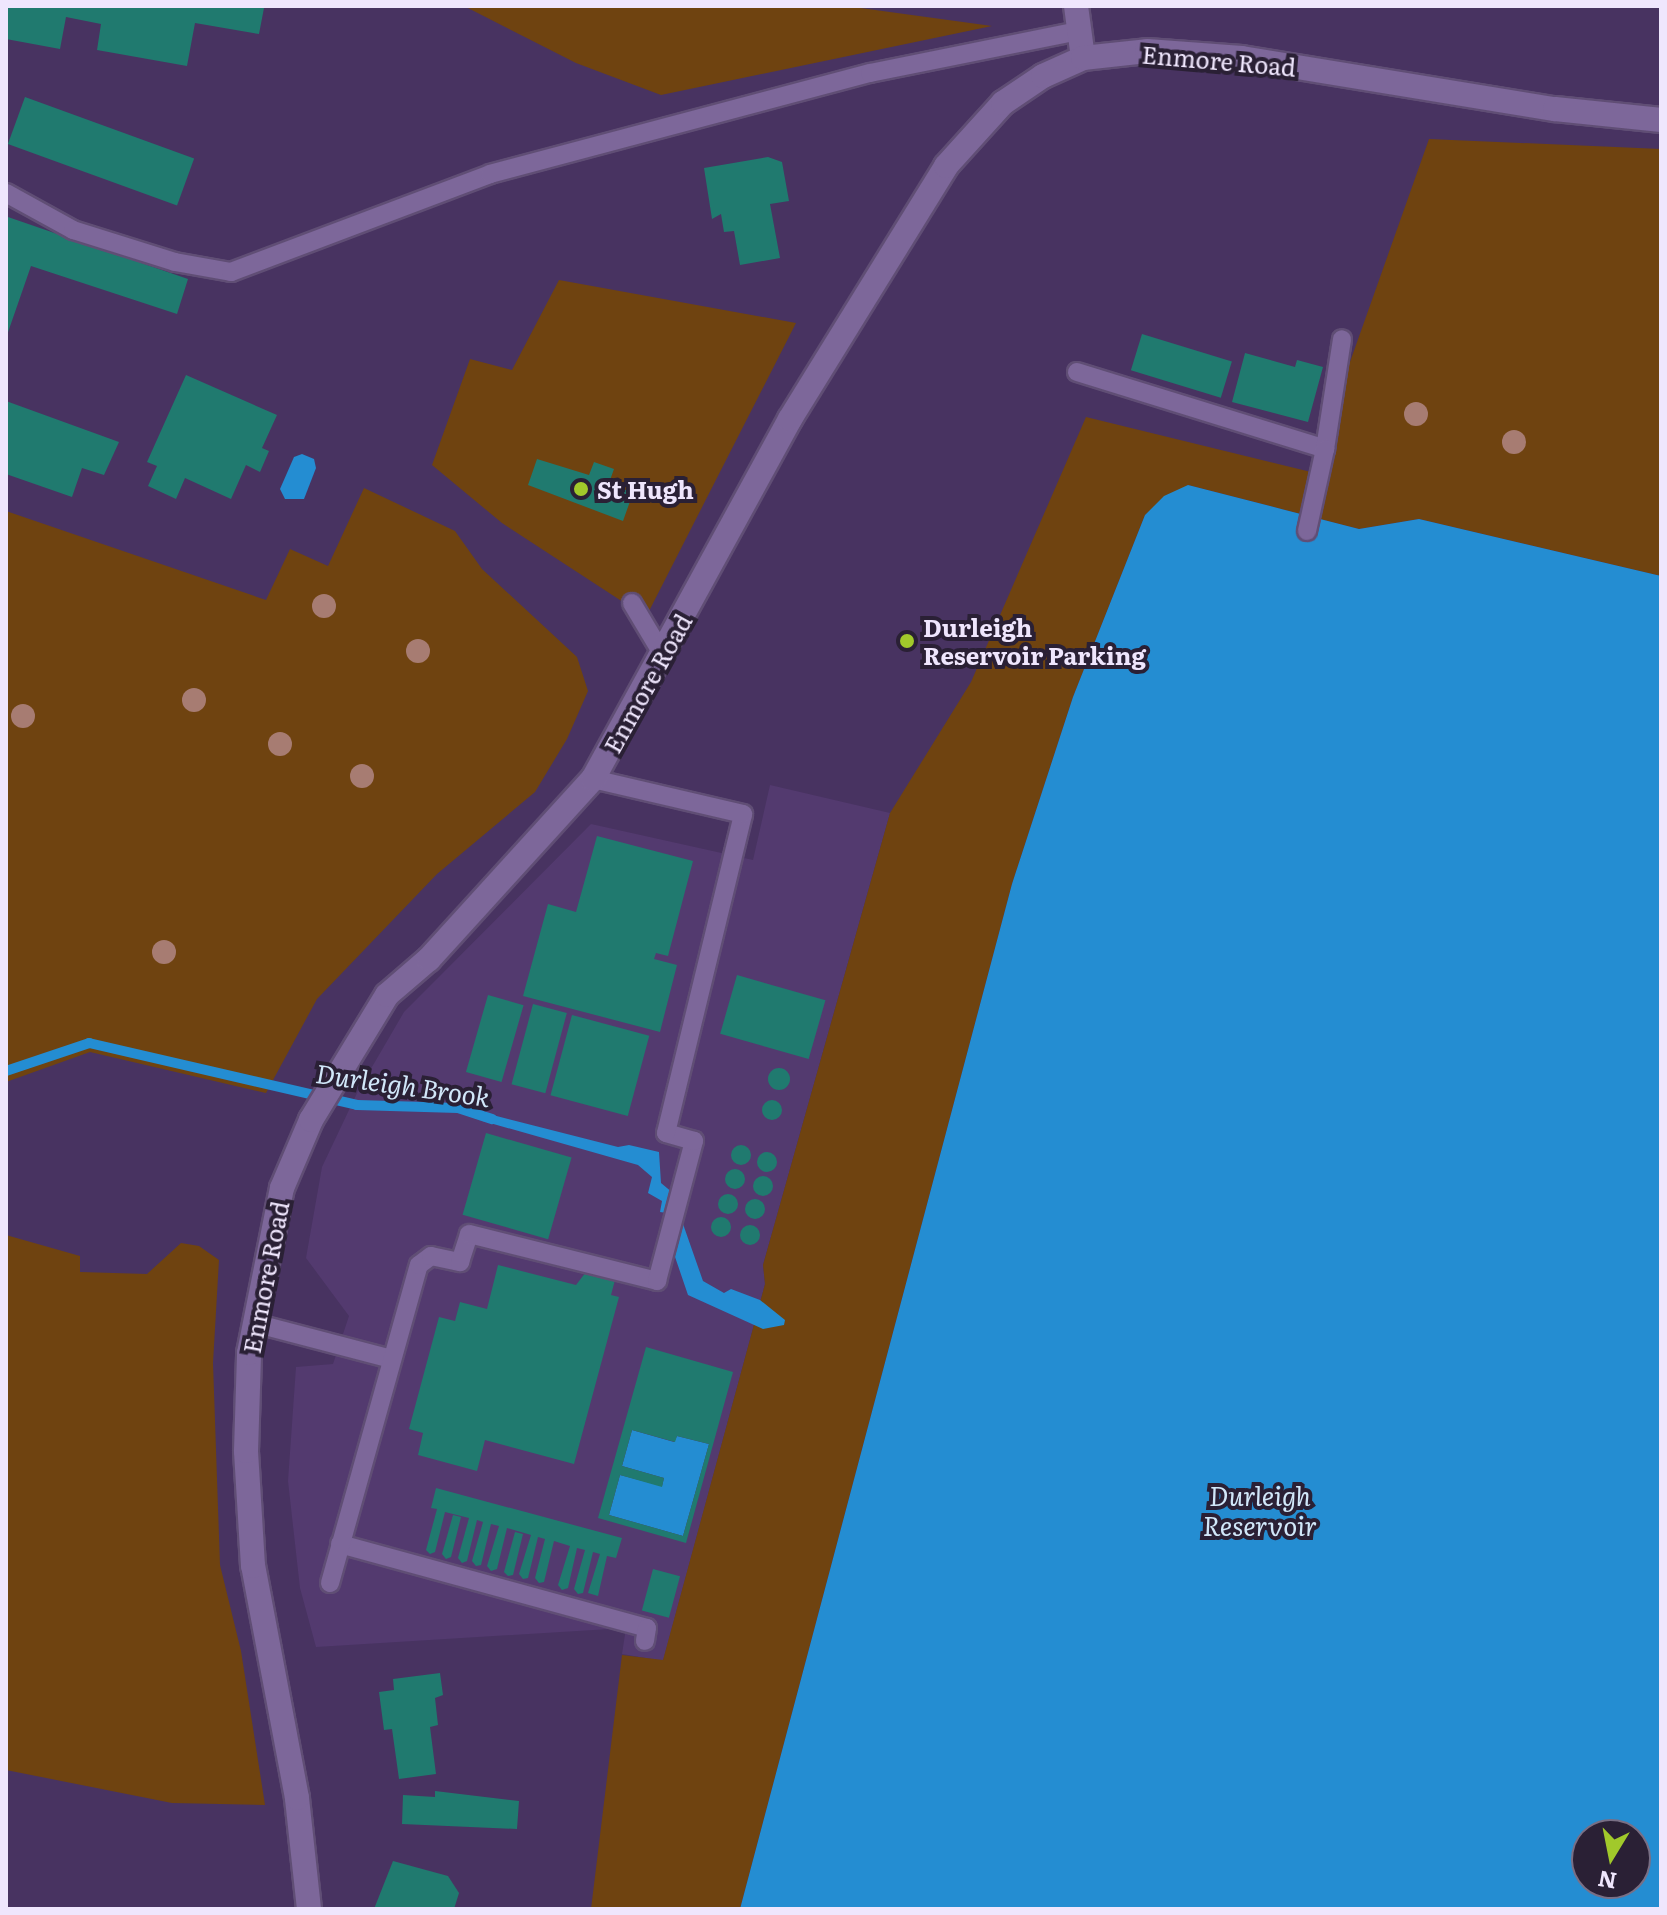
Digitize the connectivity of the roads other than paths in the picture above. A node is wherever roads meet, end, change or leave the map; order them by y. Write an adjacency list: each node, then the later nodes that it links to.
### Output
1 (1076, 6): 2 (street)
2 (1078, 31): 3 (street); 5 (lane)
3 (1083, 58): 4 (street, Enmore Road); 11 (street, Enmore Road)
4 (1661, 120)
5 (6, 193)
6 (1342, 339): 8 (lane)
7 (1077, 372): 8 (lane)
8 (1325, 449): 9 (lane)
9 (1307, 531)
10 (632, 603): 11 (lane)
11 (663, 655): 12 (street, Enmore Road)
12 (593, 779): 13 (street, Enmore Road); 14 (lane)
13 (254, 1323): 14 (lane); 18 (street, Enmore Road)
14 (391, 1359): 15 (lane)
15 (340, 1544): 16 (lane); 17 (lane)
16 (330, 1583)
17 (645, 1641)
18 (309, 1909)

